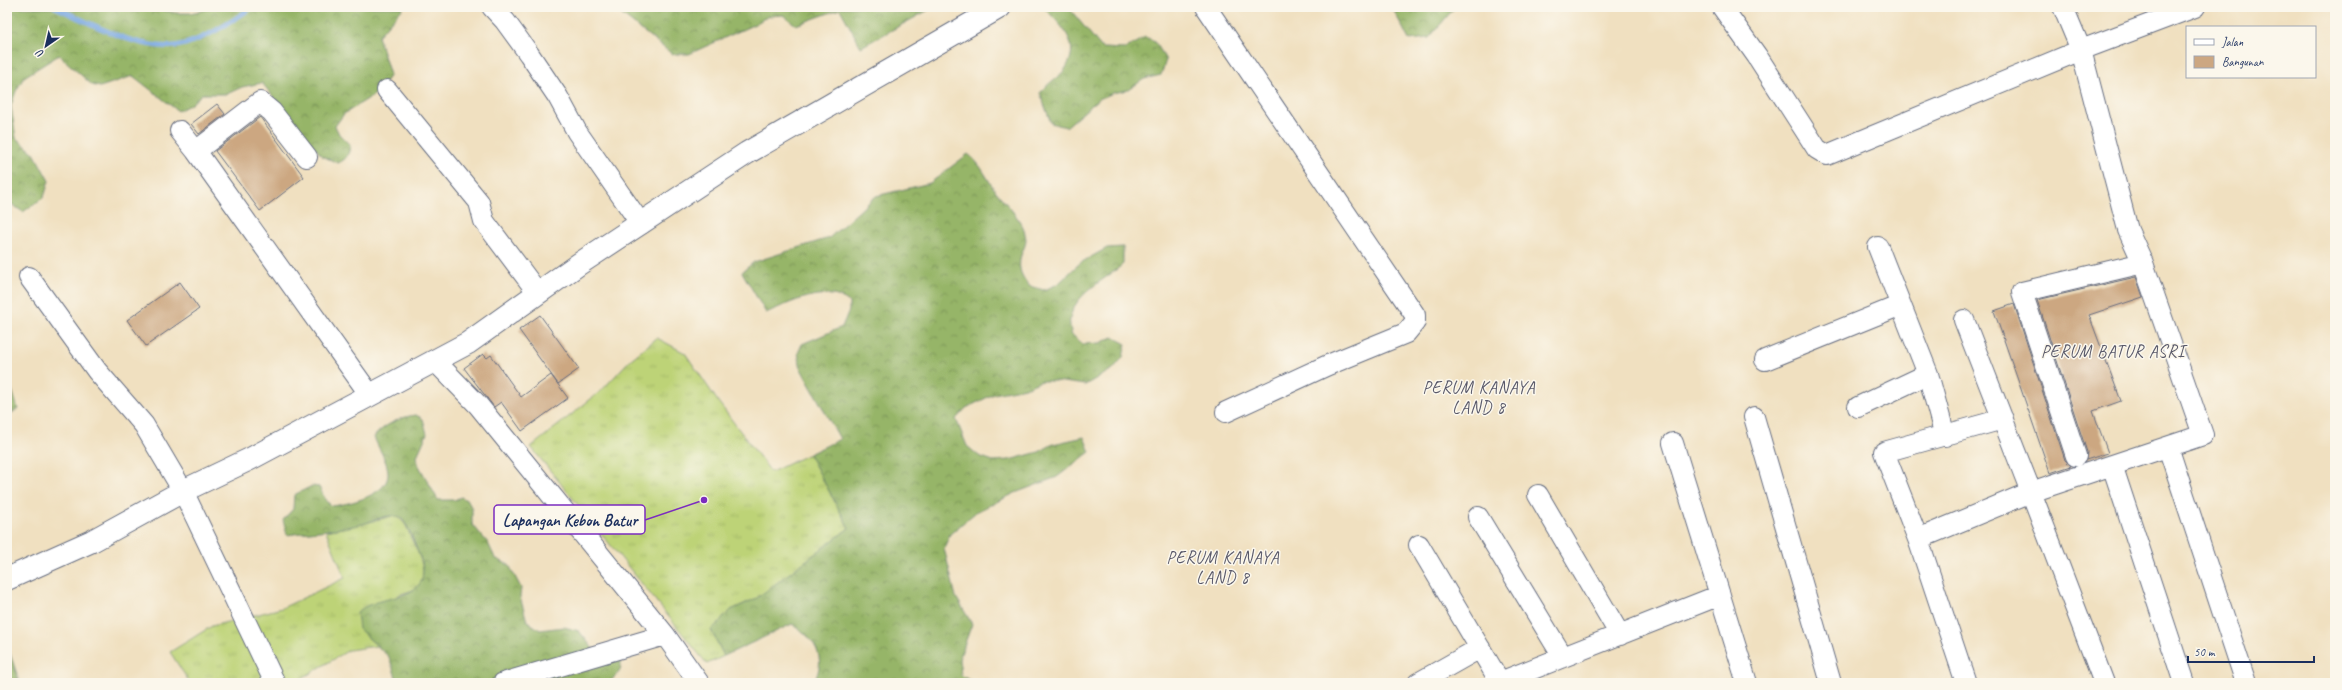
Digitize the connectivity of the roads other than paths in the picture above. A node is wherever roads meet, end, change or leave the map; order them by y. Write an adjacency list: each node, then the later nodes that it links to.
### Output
1 (492, 7): 12 (street)
2 (1206, 7): 24 (street)
3 (1722, 7): 7 (street)
4 (2063, 7): 7 (street)
5 (2195, 7): 7 (street)
6 (986, 10): 12 (main road)
7 (2081, 50): 14 (street)
8 (387, 90): 16 (street)
9 (180, 131): 10 (street)
10 (196, 151): 11 (street); 22 (street)
11 (307, 157)
12 (640, 224): 16 (main road)
13 (1878, 247): 17 (street)
14 (2143, 263): 29 (street); 30 (street)
15 (29, 277): 32 (street)
16 (538, 293): 20 (main road)
17 (1901, 305): 19 (street); 21 (street)
18 (1964, 320): 26 (street)
19 (1765, 360)
20 (435, 361): 22 (main road); 41 (street)
21 (1928, 374): 23 (street); 27 (street)
22 (370, 395): 32 (main road)
23 (1858, 407)
24 (1226, 412)
25 (1754, 417): 49 (street)
26 (2003, 419): 27 (street); 33 (street)
27 (1945, 436): 36 (street)
28 (1673, 443): 39 (street)
29 (2168, 447): 31 (street); 53 (street)
30 (2076, 456)
31 (2112, 466): 33 (street); 52 (street)
32 (183, 490): 38 (main road); 44 (street)
33 (2031, 492): 36 (street); 51 (street)
34 (1538, 495): 40 (street)
35 (1478, 517): 43 (street)
36 (1918, 539): 50 (street)
37 (1420, 545): 42 (street)
38 (7, 579)
39 (1720, 595): 40 (street); 48 (street)
40 (1620, 634): 43 (street)
41 (665, 635): 45 (street); 46 (street)
42 (1480, 648): 43 (street); 47 (street)
43 (1563, 657)
44 (275, 683)
45 (503, 683)
46 (699, 683)
47 (1418, 683)
48 (1747, 683)
49 (1831, 683)
50 (1966, 683)
51 (2104, 683)
52 (2184, 683)
53 (2246, 683)

